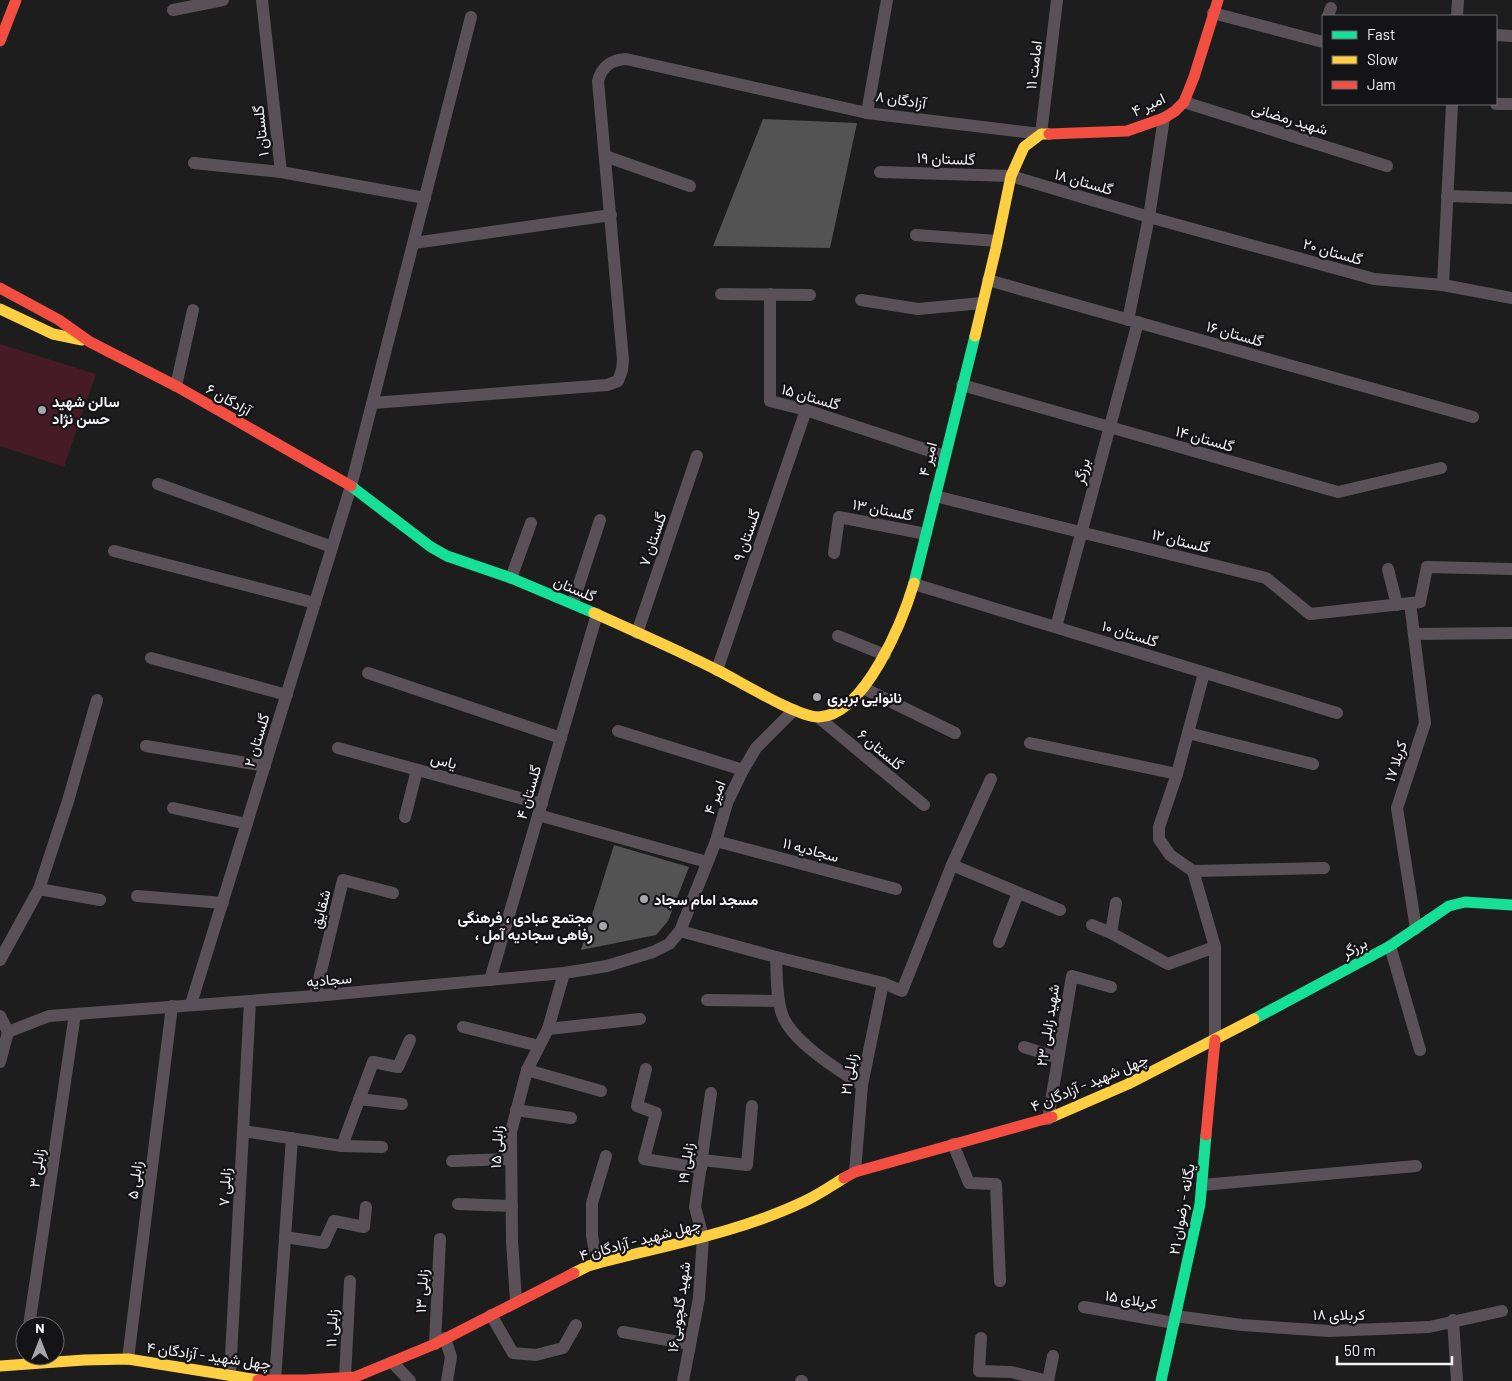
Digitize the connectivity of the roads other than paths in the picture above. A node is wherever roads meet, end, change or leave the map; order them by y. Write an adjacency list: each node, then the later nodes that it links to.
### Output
1 (16, 0): 14 (street)
2 (223, 0): 8 (street)
3 (262, 0): 25 (street, گلستان ۱)
4 (887, 0): 19 (street, آزادگان ۸)
5 (1057, 0): 21 (street, امامت ۱۱)
6 (1458, 0): 9 (street)
7 (1215, 4): 13 (street); 15 (street, امیر ۴)
8 (173, 10)
9 (1457, 15)
10 (472, 17): 30 (street)
11 (1497, 35): 12 (street)
12 (1512, 36)
13 (1322, 39)
14 (0, 41)
15 (1184, 102): 20 (street, امیر ۴); 24 (street, شهید رمضانی)
16 (1497, 104): 17 (street)
17 (1512, 104)
18 (1452, 105): 29 (street)
19 (867, 113): 21 (street, آزادگان ۸); 22 (street)
20 (1164, 118): 21 (street, امیر ۴); 33 (street, برزگر)
21 (1041, 134): 27 (street, امیر ۴)
22 (606, 156): 28 (street); 32 (street)
23 (194, 163): 25 (street)
24 (1387, 166)
25 (281, 172): 30 (street, گلستان ۱)
26 (880, 172): 27 (street, گلستان ۱۹)
27 (1011, 176): 33 (street, گلستان ۱۸); 35 (street, امیر ۴)
28 (690, 186)
29 (1447, 196): 31 (street); 38 (street)
30 (425, 198): 36 (street)
31 (1512, 198)
32 (611, 215): 36 (street); 52 (street)
33 (1149, 217): 38 (street, گلستان ۲۰); 48 (street, برزگر)
34 (916, 235): 35 (street)
35 (998, 241): 37 (street, امیر ۴)
36 (414, 243): 52 (street)
37 (988, 280): 45 (street, امیر ۴); 48 (street, گلستان ۱۶)
38 (1443, 285): 43 (street, گلستان ۲۰)
39 (0, 288): 49 (street, آزادگان ۶)
40 (721, 294): 41 (street)
41 (770, 294): 42 (street); 53 (street, گلستان ۱۵)
42 (810, 295)
43 (1512, 298)
44 (861, 300): 45 (street)
45 (982, 303): 50 (street, امیر ۴)
46 (0, 309): 49 (street, آزادگان ۶)
47 (193, 310): 51 (street)
48 (1133, 321): 54 (street, گلستان ۱۶); 55 (street, برزگر)
49 (90, 342): 51 (street, آزادگان ۶)
50 (962, 385): 55 (street, گلستان ۱۴); 57 (street, امیر ۴)
51 (176, 386): 60 (street, آزادگان ۶)
52 (373, 403): 60 (street)
53 (806, 410): 57 (street, گلستان ۱۵); 85 (street, گلستان ۹)
54 (1473, 417)
55 (1110, 428): 58 (street, گلستان ۱۴); 64 (street, برزگر)
56 (697, 456): 79 (street, گلستان ۷)
57 (945, 456): 61 (street, امیر ۴)
58 (1441, 468)
59 (158, 484): 66 (street)
60 (351, 486): 66 (street, گلستان ۲); 71 (street, گلستان)
61 (935, 496): 64 (street, گلستان ۱۲); 65 (street, امیر ۴)
62 (600, 520): 74 (street)
63 (531, 523): 71 (street)
64 (1081, 532): 76 (street, گلستان ۱۲); 78 (street, برزگر)
65 (926, 534): 68 (street, گلستان ۱۳); 72 (street, امیر ۴)
66 (332, 547): 73 (street, گلستان ۲)
67 (114, 550): 73 (street)
68 (834, 553)
69 (1388, 569): 76 (street)
70 (1512, 569): 75 (street)
71 (511, 578): 74 (street, گلستان)
72 (914, 584): 78 (street, گلستان ۱۰); 83 (street, امیر ۴)
73 (315, 603): 89 (street, گلستان ۲)
74 (573, 603): 77 (street, گلستان)
75 (1410, 603): 76 (street, گلستان ۱۲); 81 (street, کربلا ۱۷)
76 (1397, 605)
77 (597, 614): 79 (street, گلستان); 97 (street, گلستان ۴)
78 (1056, 628): 87 (street, گلستان ۱۰)
79 (638, 633): 85 (street, گلستان)
80 (1512, 633): 81 (street)
81 (1414, 634): 128 (street, کربلا ۱۷)
82 (838, 636): 83 (street)
83 (885, 655): 88 (street, امیر ۴)
84 (151, 658): 89 (street)
85 (717, 670): 91 (street, گلستان)
86 (368, 673): 97 (street)
87 (1204, 673): 92 (street, گلستان ۱۰); 96 (street)
88 (863, 688): 93 (street, امیر ۴); 95 (street)
89 (287, 695): 102 (street, گلستان ۲)
90 (97, 700): 117 (street)
91 (794, 710): 93 (street); 104 (street, امیر ۴)
92 (1338, 713)
93 (818, 717): 107 (street, گلستان ۶)
94 (618, 731): 104 (street)
95 (954, 733)
96 (1188, 733): 101 (street); 105 (street)
97 (561, 738): 109 (street, گلستان ۴)
98 (1030, 743): 105 (street)
99 (146, 746): 102 (street)
100 (338, 748): 103 (street, یاس)
101 (1313, 764)
102 (265, 766): 111 (street, گلستان ۲)
103 (417, 770): 109 (street, یاس); 110 (street)
104 (743, 770): 112 (street, امیر ۴)
105 (1177, 774): 116 (street)
106 (991, 779): 114 (street)
107 (924, 805)
108 (174, 808): 111 (street)
109 (540, 809): 113 (street, یاس); 138 (street, گلستان ۴)
110 (405, 817)
111 (247, 824): 123 (street, گلستان ۲)
112 (716, 841): 113 (street, امیر ۴); 118 (street, سجادیه ۱۱)
113 (707, 862): 129 (street, امیر ۴)
114 (952, 865): 120 (street); 139 (street)
115 (1324, 868): 116 (street)
116 (1193, 872): 133 (street)
117 (39, 889): 122 (street); 136 (street)
118 (896, 890)
119 (393, 893): 141 (street, شقایق)
120 (1018, 893): 126 (street); 131 (street)
121 (137, 896): 123 (street)
122 (100, 900)
123 (222, 903): 145 (street, گلستان ۲)
124 (1116, 903): 130 (street)
125 (1512, 905): 128 (street, برزگر)
126 (1060, 910)
127 (1092, 924): 130 (street)
128 (1416, 929): 132 (street, برزگر)
129 (680, 931): 134 (street, امیر ۴); 135 (street)
130 (1110, 933): 133 (street)
131 (999, 942)
132 (1390, 946): 154 (street, برزگر); 157 (street)
133 (1215, 947): 154 (street)
134 (653, 952): 137 (street, سجادیه)
135 (776, 957): 139 (street); 144 (street)
136 (0, 960)
137 (564, 973): 138 (street, سجادیه); 151 (street, زابلی ۱۵)
138 (490, 980): 141 (street, سجادیه)
139 (882, 983): 162 (street, زابلی ۲۱)
140 (1111, 987): 158 (street, شهید زابلی ۲۳)
141 (315, 996): 142 (street, سجادیه)
142 (250, 1000): 145 (street, سجادیه); 171 (street, زابلی ۷)
143 (707, 1000): 144 (street)
144 (779, 1001): 162 (street)
145 (191, 1004): 146 (street, سجادیه)
146 (172, 1006): 147 (street, سجادیه); 205 (street, زابلی ۵)
147 (75, 1014): 152 (street, سجادیه); 196 (street, زابلی ۳)
148 (0, 1016): 152 (street)
149 (640, 1019): 151 (street)
150 (463, 1027): 155 (street)
151 (548, 1029): 155 (street, زابلی ۱۵)
152 (8, 1032): 159 (street)
153 (410, 1040): 165 (street)
154 (1215, 1040): 170 (street, چهل شهید - آزادگان ۴); 182 (street, یگانه - رضوان ۲۱)
155 (539, 1046): 161 (street, زابلی ۱۵)
156 (1024, 1047): 158 (street)
157 (1420, 1050)
158 (1058, 1058): 170 (street, شهید زابلی ۲۳)
159 (0, 1062)
160 (646, 1069): 179 (street)
161 (527, 1070): 163 (street); 168 (street, زابلی ۱۵)
162 (862, 1085): 181 (street, زابلی ۲۱)
163 (601, 1092)
164 (711, 1093): 179 (street, زابلی ۱۹)
165 (359, 1099): 166 (street); 174 (street)
166 (402, 1104)
167 (752, 1106): 179 (street)
168 (516, 1110): 169 (street); 177 (street, زابلی ۱۵)
169 (571, 1118)
170 (1048, 1119): 173 (street, چهل شهید - آزادگان ۴)
171 (243, 1131): 172 (street); 210 (street, زابلی ۷)
172 (292, 1138): 174 (street); 186 (street)
173 (953, 1144): 181 (street, چهل شهید - آزادگان ۴); 191 (street)
174 (342, 1146): 175 (street)
175 (382, 1147)
176 (606, 1156): 189 (street)
177 (511, 1159): 178 (street); 184 (street, زابلی ۱۵)
178 (452, 1161)
179 (701, 1164): 187 (street, زابلی ۱۹)
180 (1416, 1166): 182 (street)
181 (855, 1172): 187 (street, چهل شهید - آزادگان ۴)
182 (1202, 1184): 197 (street, یگانه - رضوان ۲۱)
183 (458, 1204): 184 (street)
184 (512, 1206): 192 (street, زابلی ۱۵)
185 (366, 1207): 186 (street)
186 (285, 1237): 214 (street)
187 (703, 1237): 189 (street, چهل شهید - آزادگان ۴); 203 (street, شهید گلچوبی۱۶)
188 (440, 1239): 202 (street, زابلی ۱۳)
189 (597, 1263): 192 (street, چهل شهید - آزادگان ۴)
190 (350, 1280): 211 (street, زابلی ۱۱)
191 (1000, 1281)
192 (516, 1301): 195 (street, چهل شهید - آزادگان ۴)
193 (1084, 1307): 197 (street, کربلای ۱۵)
194 (1502, 1311): 198 (street, کربلای ۱۸)
195 (491, 1315): 199 (street); 202 (street, چهل شهید - آزادگان ۴)
196 (30, 1316)
197 (1174, 1319): 198 (street, کربلای ۱۸); 218 (street, یگانه - رضوان ۲۱)
198 (1454, 1320): 219 (street)
199 (576, 1325)
200 (623, 1332): 203 (street)
201 (982, 1338): 212 (street)
202 (440, 1341): 208 (street, چهل شهید - آزادگان ۴); 216 (street, زابلی ۱۳)
203 (690, 1344): 217 (street, شهید گلچوبی۱۶)
204 (1053, 1356): 212 (street)
205 (128, 1359): 206 (street, چهل شهید - آزادگان ۴); 210 (street, چهل شهید - آزادگان ۴)
206 (65, 1360)
207 (15, 1362): 209 (street, چهل شهید - آزادگان ۴)
208 (392, 1362): 211 (street, چهل شهید - آزادگان ۴); 215 (street)
209 (0, 1366)
210 (230, 1375): 213 (street, چهل شهید - آزادگان ۴)
211 (345, 1377): 214 (street, چهل شهید - آزادگان ۴)
212 (1009, 1377)
213 (253, 1380): 214 (street, چهل شهید - آزادگان ۴)
214 (275, 1380)
215 (410, 1381)
216 (447, 1381)
217 (683, 1381)
218 (1161, 1381)
219 (1458, 1381)

